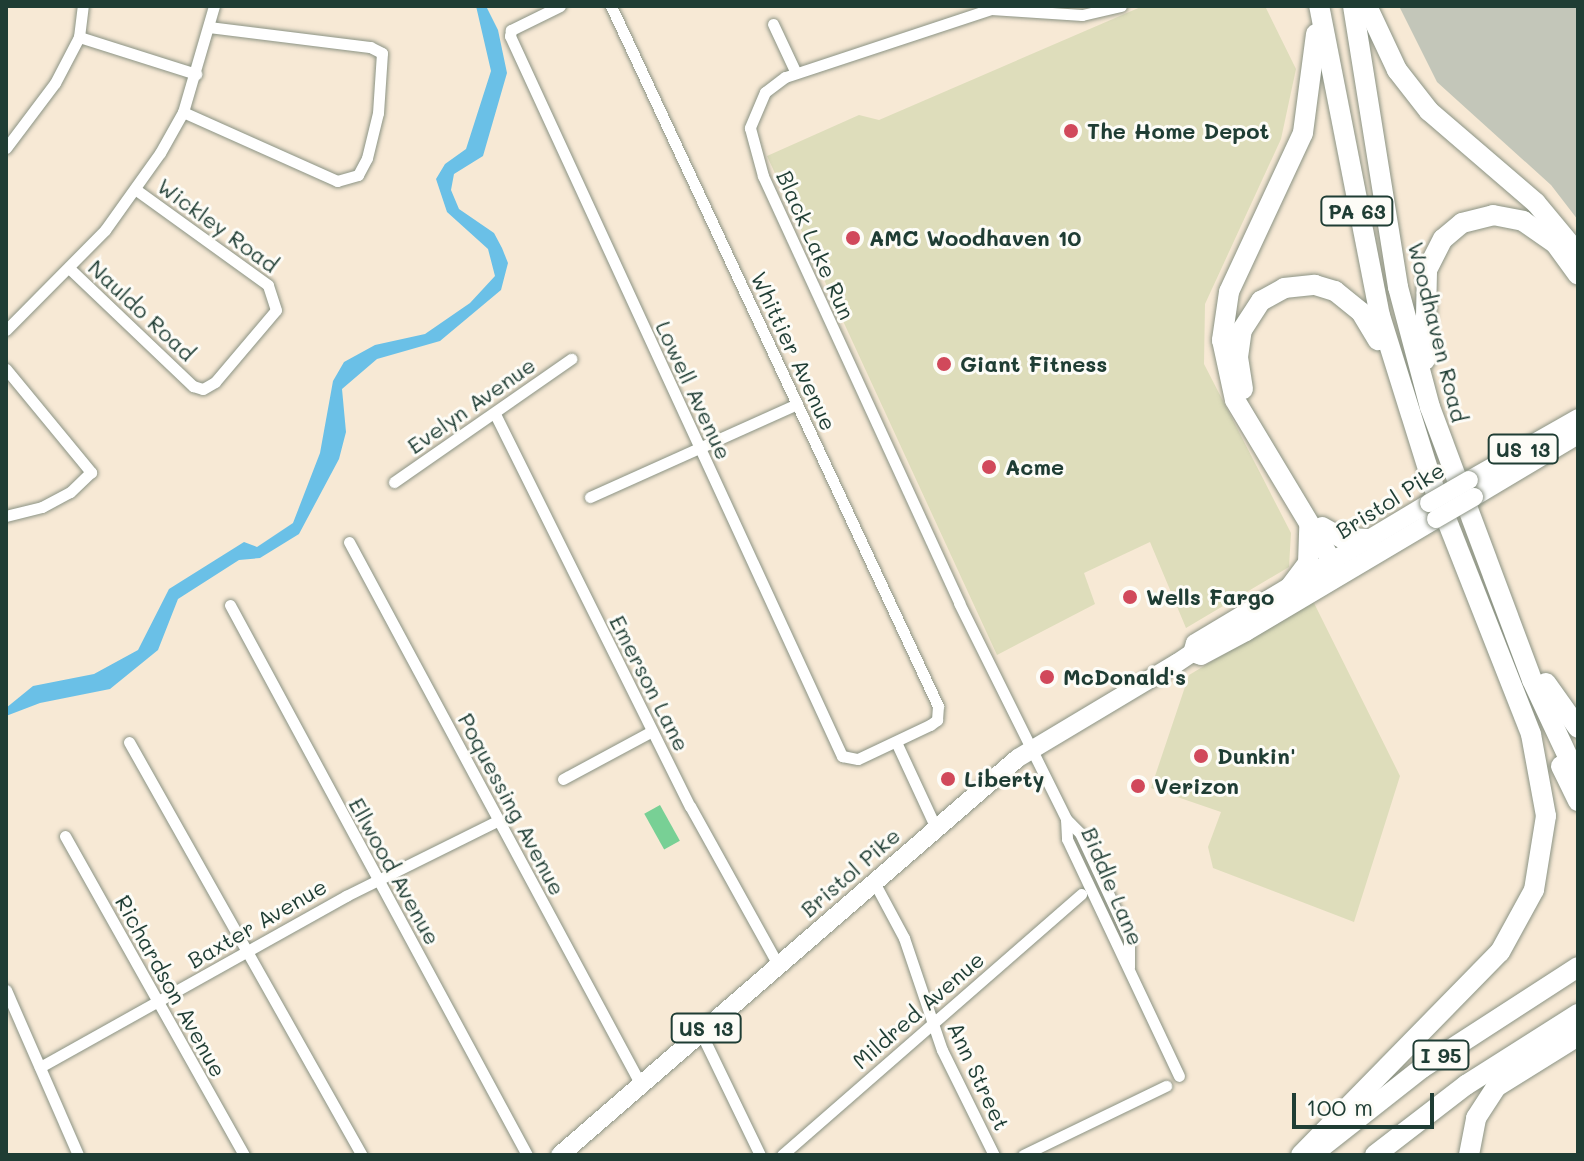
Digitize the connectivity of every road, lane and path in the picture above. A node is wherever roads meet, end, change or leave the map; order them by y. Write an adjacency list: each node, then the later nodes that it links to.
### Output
1 (83, 6): 12 (street)
2 (214, 6): 11 (street)
3 (560, 6): 31 (street, Lowell Avenue)
4 (611, 6): 26 (street, Whittier Avenue)
5 (1121, 6): 13 (street, Black Lake Run)
6 (1314, 6): 27 (highway, Woodhaven Road / PA 63); 37 (highway)
7 (1353, 6): 27 (highway, Woodhaven Road / PA 63)
8 (1367, 6): 16 (highway)
9 (1375, 6): 16 (highway)
10 (773, 24): 13 (street)
11 (210, 27): 14 (street); 15 (street)
12 (79, 37): 14 (street); 17 (street)
13 (796, 73): 50 (street, Black Lake Run)
14 (196, 74): 15 (street)
15 (183, 112): 18 (street)
16 (1449, 130): 19 (highway)
17 (6, 148)
18 (135, 189): 20 (street); 25 (street, Wickley Road)
19 (1578, 255)
20 (70, 269): 22 (street); 25 (street, Nauldo Road)
21 (1578, 275): 27 (highway)
22 (6, 330)
23 (571, 359): 28 (street, Evelyn Avenue)
24 (6, 369): 36 (street)
25 (186, 380)
26 (797, 404): 31 (street); 49 (street, Whittier Avenue)
27 (1420, 410): 37 (highway); 40 (highway, Woodhaven Road / PA 63); 44 (highway, Woodhaven Road / PA 63)
28 (495, 414): 32 (street, Evelyn Avenue); 47 (street, Emerson Lane)
29 (1578, 418): 33 (main road, Bristol Pike / US 13)
30 (1578, 435): 33 (main road, Bristol Pike / US 13)
31 (699, 448): 34 (street); 49 (street, Lowell Avenue)
32 (394, 482)
33 (1472, 488): 35 (main road, Bristol Pike / US 13, bridge)
34 (590, 497)
35 (1432, 511): 38 (main road, Bristol Pike / US 13); 41 (main road, Bristol Pike / US 13)
36 (6, 516)
37 (1315, 527): 38 (highway); 41 (highway); 42 (highway)
38 (1370, 539): 41 (main road, Bristol Pike / US 13)
39 (349, 542): 54 (street, Poquessing Avenue)
40 (1460, 557): 53 (highway); 82 (highway)
41 (1339, 565): 42 (main road, Bristol Pike / US 13); 45 (main road, Bristol Pike / US 13)
42 (1290, 587): 45 (main road, Bristol Pike / US 13)
43 (230, 605): 57 (street, Ellwood Avenue)
44 (1508, 612): 46 (highway); 51 (highway)
45 (1192, 653): 50 (main road, Bristol Pike / US 13)
46 (1578, 728)
47 (652, 731): 52 (street); 61 (street, Emerson Lane)
48 (129, 742): 60 (street)
49 (896, 742): 55 (street)
50 (1031, 749): 55 (main road, Bristol Pike / US 13); 70 (street, Biddle Lane)
51 (1578, 778)
52 (563, 779)
53 (1578, 801)
54 (497, 821): 57 (street, Baxter Avenue); 71 (street, Poquessing Avenue)
55 (936, 828): 58 (main road, Bristol Pike / US 13)
56 (65, 836): 64 (street, Richardson Avenue)
57 (379, 881): 60 (street, Baxter Avenue); 76 (street, Ellwood Avenue)
58 (874, 882): 61 (main road, Bristol Pike / US 13); 66 (street, Ann Street)
59 (1081, 894): 66 (street, Mildred Avenue)
60 (248, 953): 64 (street, Baxter Avenue); 75 (street)
61 (778, 965): 67 (main road, Bristol Pike / US 13)
62 (1578, 967): 83 (highway, I 95)
63 (6, 990): 69 (street)
64 (156, 1003): 69 (street, Baxter Avenue); 74 (street, Richardson Avenue)
65 (1578, 1014): 84 (highway, I 95)
66 (932, 1025): 79 (street, Mildred Avenue); 80 (street, Ann Street)
67 (701, 1033): 71 (main road, Bristol Pike / US 13); 78 (street)
68 (1578, 1036): 85 (highway)
69 (40, 1067): 73 (street)
70 (1179, 1076)
71 (641, 1085): 77 (main road, Bristol Pike / US 13)
72 (1166, 1086): 81 (street)
73 (78, 1155)
74 (244, 1155)
75 (362, 1155)
76 (527, 1155)
77 (560, 1155)
78 (760, 1155)
79 (782, 1155)
80 (994, 1155)
81 (1023, 1155)
82 (1301, 1155)
83 (1312, 1155)
84 (1375, 1155)
85 (1469, 1155)

